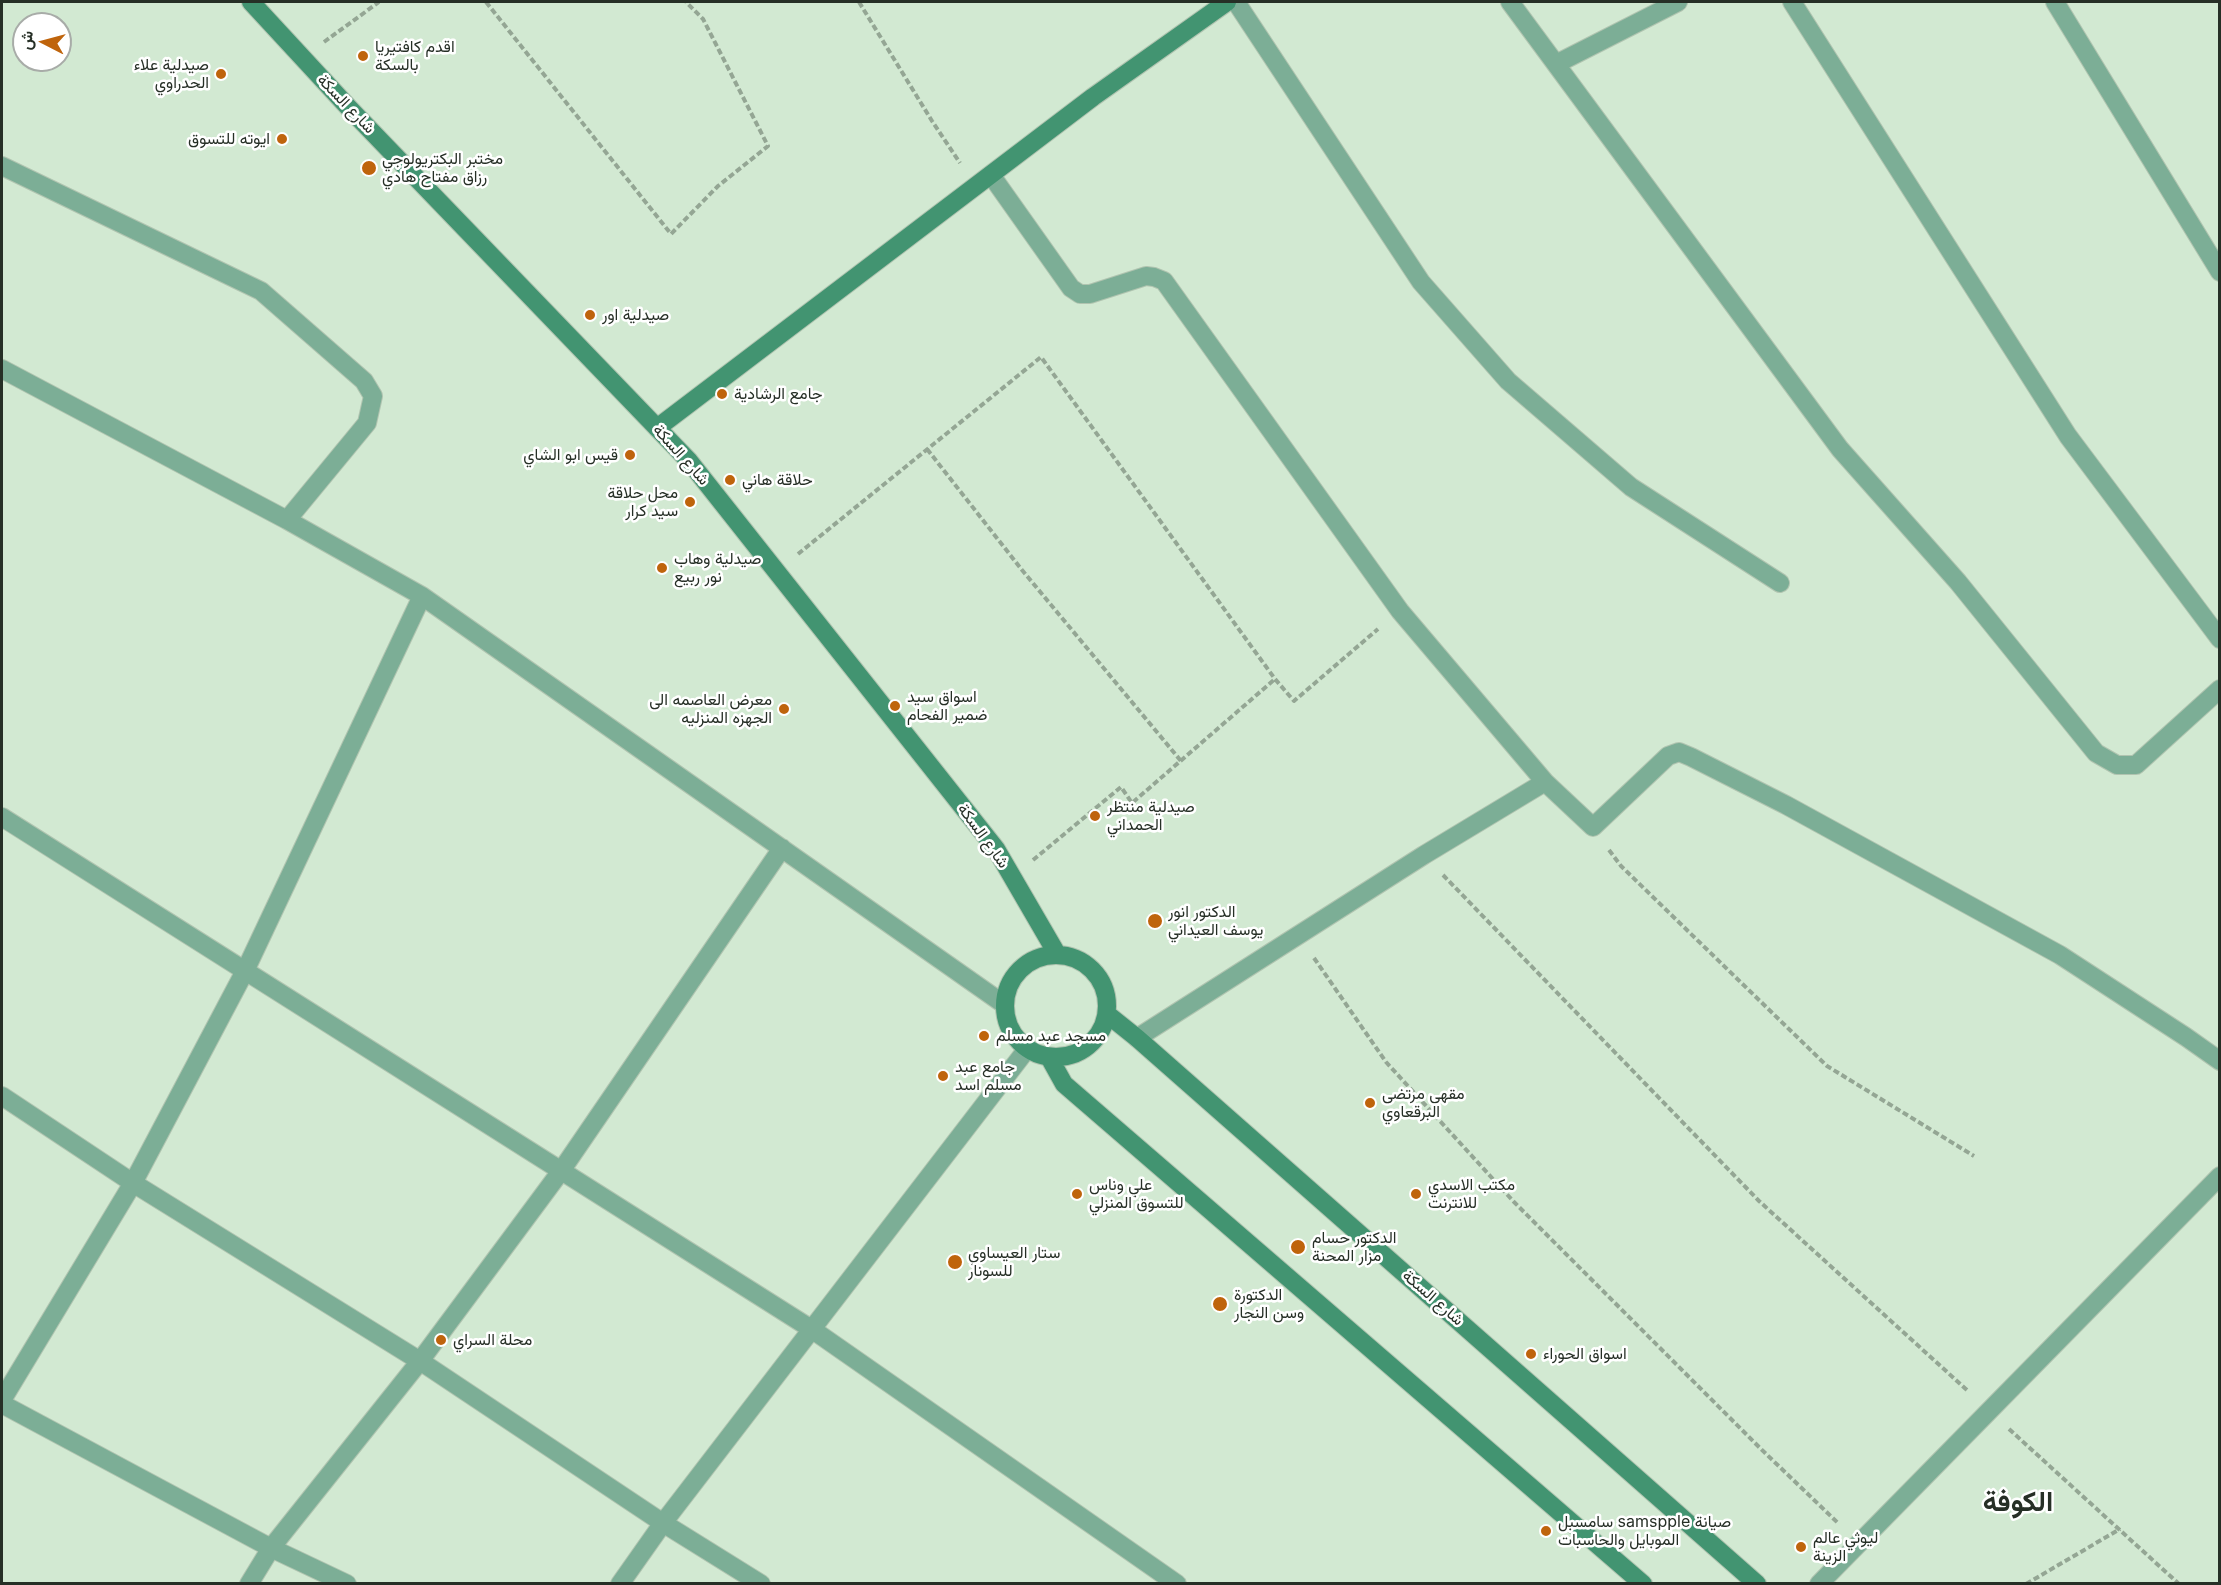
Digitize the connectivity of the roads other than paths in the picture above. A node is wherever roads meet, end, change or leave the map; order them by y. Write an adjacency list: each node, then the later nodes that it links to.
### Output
1 (251, 2): 13 (street, شارع السكة)
2 (1227, 2): 10 (street)
3 (1236, 2): 15 (street)
4 (1510, 2): 8 (street)
5 (1678, 2): 8 (street)
6 (1792, 2): 17 (street)
7 (2055, 2): 11 (street)
8 (1556, 64): 18 (street)
9 (2, 166): 14 (street)
10 (991, 175): 13 (street); 19 (street)
11 (2220, 272)
12 (2, 369): 14 (street)
13 (657, 428): 22 (street, شارع السكة)
14 (288, 520): 16 (street)
15 (1780, 583)
16 (422, 596): 21 (street); 23 (street)
17 (2220, 639)
18 (2220, 689)
19 (1545, 782): 26 (street); 29 (street)
20 (2, 817): 23 (street)
21 (782, 848): 24 (street); 31 (street)
22 (1057, 954): 24 (street); 25 (street)
23 (245, 971): 31 (street); 33 (street)
24 (1005, 1005): 27 (street)
25 (1107, 1014): 26 (street, شارع السكة); 28 (street)
26 (1137, 1038): 45 (street, شارع السكة)
27 (1027, 1049): 28 (street); 34 (street)
28 (1049, 1057): 44 (street)
29 (2220, 1061)
30 (2, 1096): 33 (street)
31 (561, 1171): 34 (street); 35 (street)
32 (2220, 1176): 46 (street)
33 (133, 1183): 35 (street); 36 (street)
34 (813, 1330): 37 (street); 43 (street)
35 (420, 1361): 37 (street); 38 (street)
36 (2, 1402): 38 (street)
37 (663, 1523): 41 (street); 42 (street)
38 (271, 1548): 39 (street); 40 (street)
39 (249, 1584)
40 (347, 1584)
41 (620, 1584)
42 (761, 1584)
43 (1177, 1584)
44 (1643, 1584)
45 (1757, 1584)
46 (1819, 1584)

